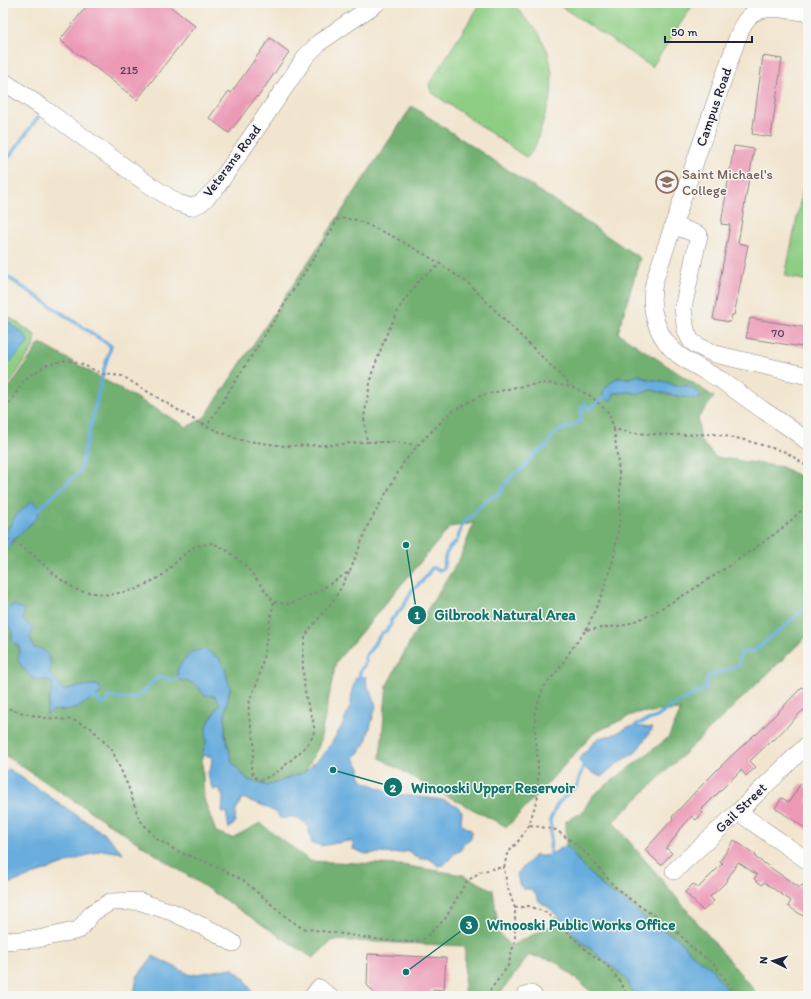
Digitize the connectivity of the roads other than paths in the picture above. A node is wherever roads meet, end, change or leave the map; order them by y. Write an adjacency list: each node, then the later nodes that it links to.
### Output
1 (377, 3): 3 (street, Veterans Road)
2 (808, 12): 4 (street, Campus Road)
3 (3, 81)
4 (673, 225): 5 (street); 6 (street, Campus Road)
5 (808, 376)
6 (805, 434)
7 (808, 744): 8 (street, Gail Street)
8 (738, 812): 9 (street); 10 (street, Gail Street)
9 (808, 861)
10 (674, 871)
11 (3, 941): 12 (street)
12 (233, 942)
13 (313, 996): 14 (street)
14 (329, 996)
15 (524, 996): 16 (street)
16 (534, 996)

